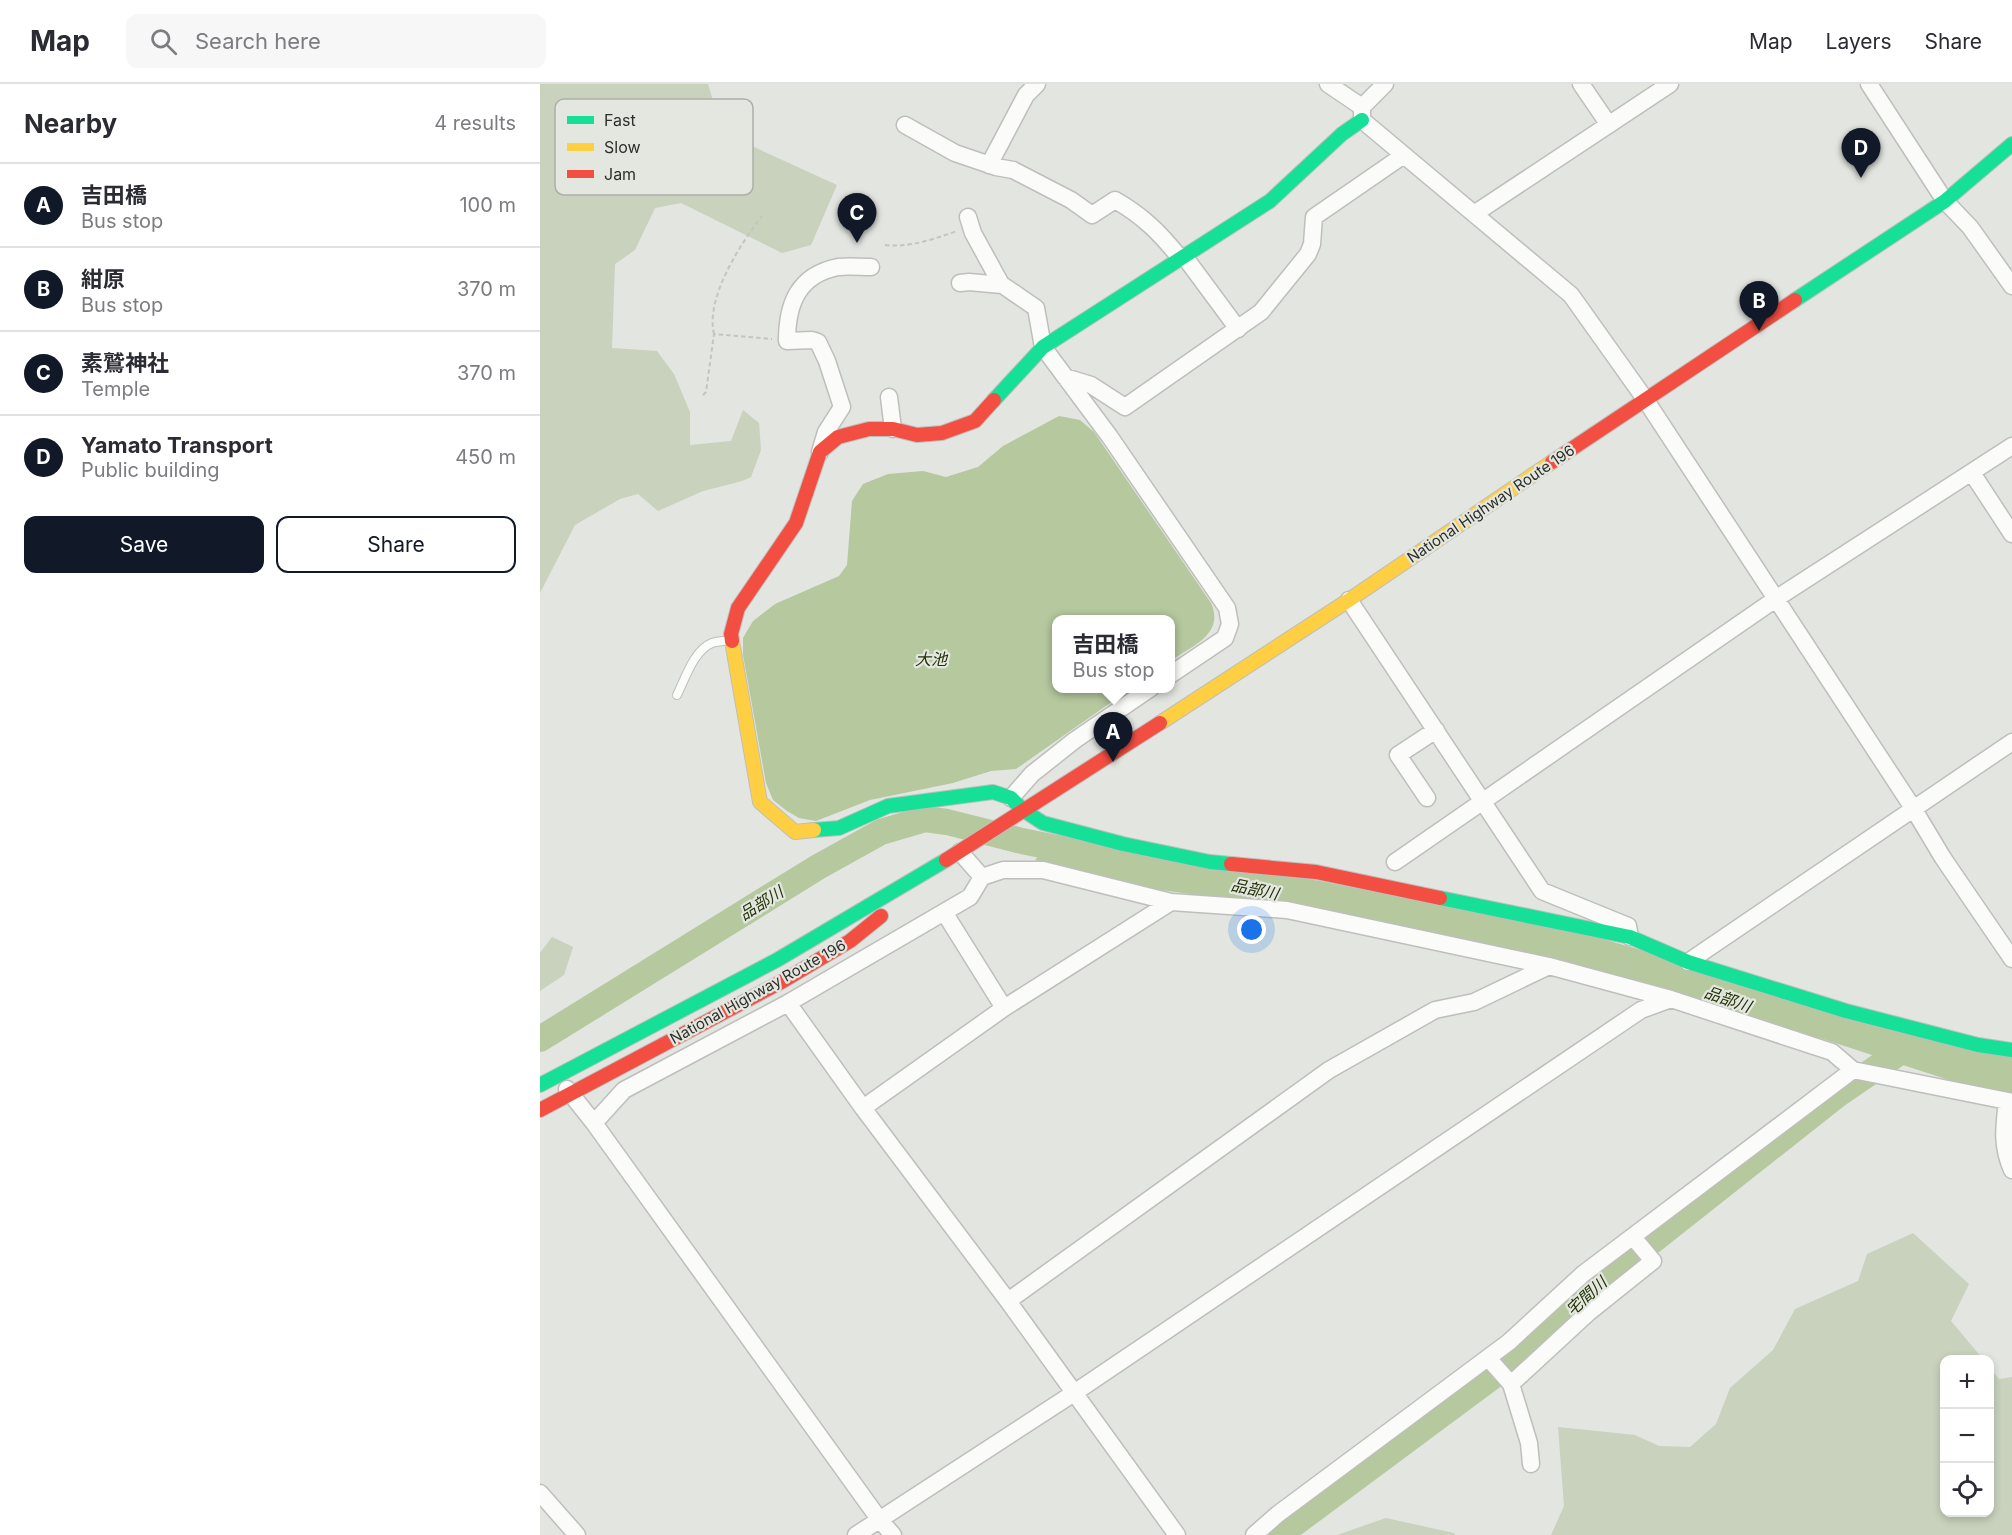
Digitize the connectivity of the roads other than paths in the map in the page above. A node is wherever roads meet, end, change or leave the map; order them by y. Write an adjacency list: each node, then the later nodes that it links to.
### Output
1 (1037, 84): 12 (street)
2 (1328, 84): 7 (street)
3 (1384, 84): 7 (street)
4 (1581, 84): 8 (street)
5 (1670, 84): 8 (street)
6 (1869, 84): 13 (street)
7 (1362, 113): 11 (street); 16 (main road)
8 (1609, 124): 14 (street)
9 (905, 125): 12 (street)
10 (2012, 144): 13 (main road, National Highway Route 196)
11 (1404, 155): 14 (street); 21 (street)
12 (989, 165): 16 (street)
13 (1945, 201): 20 (street); 25 (main road, National Highway Route 196)
14 (1474, 214): 25 (street)
15 (969, 222): 19 (street)
16 (1182, 257): 21 (street); 22 (main road)
17 (871, 267): 28 (street)
18 (960, 283): 19 (street)
19 (1002, 285): 22 (street)
20 (2012, 286)
21 (1238, 329): 23 (street)
22 (1043, 347): 23 (street); 26 (main road)
23 (1065, 377): 34 (street)
24 (889, 397): 26 (street)
25 (1645, 399): 31 (street); 32 (main road, National Highway Route 196)
26 (893, 429): 28 (main road)
27 (2012, 446): 29 (street)
28 (816, 465): 33 (main road)
29 (1972, 473): 30 (street); 31 (street)
30 (2012, 534)
31 (1777, 598): 41 (street); 42 (street)
32 (1349, 600): 37 (street); 43 (main road, National Highway Route 196)
33 (732, 640): 36 (lane); 39 (main road)
34 (1175, 672)
35 (1143, 693): 39 (street)
36 (677, 695)
37 (1436, 730): 40 (street); 41 (street)
38 (2012, 742): 42 (street)
39 (1011, 798): 43 (main road)
40 (1427, 798)
41 (1482, 800): 45 (street); 49 (street)
42 (1913, 808): 50 (street); 51 (street)
43 (1023, 810): 44 (main road, National Highway Route 196); 49 (main road)
44 (965, 849): 46 (street); 58 (main road, National Highway Route 196); 60 (main road, National Highway Route 196)
45 (1395, 862)
46 (982, 877): 47 (street); 48 (street)
47 (1172, 902): 52 (street); 55 (street)
48 (944, 912): 54 (street); 55 (street)
49 (1630, 937): 51 (main road)
50 (2012, 959)
51 (1689, 962): 56 (main road)
52 (1549, 966): 53 (street); 67 (street)
53 (1671, 999): 57 (street); 70 (street)
54 (788, 1003): 62 (street); 64 (street)
55 (1004, 1008): 62 (street)
56 (2012, 1050)
57 (1853, 1070): 61 (street); 66 (street)
58 (558, 1076): 59 (main road, National Highway Route 196); 60 (street)
59 (540, 1085)
60 (571, 1094): 63 (main road, National Highway Route 196); 64 (street)
61 (2009, 1102): 65 (street)
62 (863, 1108): 67 (street)
63 (540, 1110)
64 (594, 1123): 73 (street)
65 (2012, 1170)
66 (1633, 1237): 68 (street); 69 (street)
67 (1008, 1301): 70 (street)
68 (1488, 1358): 69 (street); 78 (street)
69 (1511, 1384): 71 (street)
70 (1074, 1393): 73 (street); 77 (street)
71 (1531, 1464)
72 (540, 1493): 74 (street)
73 (879, 1519): 75 (street); 76 (street)
74 (576, 1535)
75 (856, 1535)
76 (892, 1535)
77 (1177, 1535)
78 (1254, 1535)

